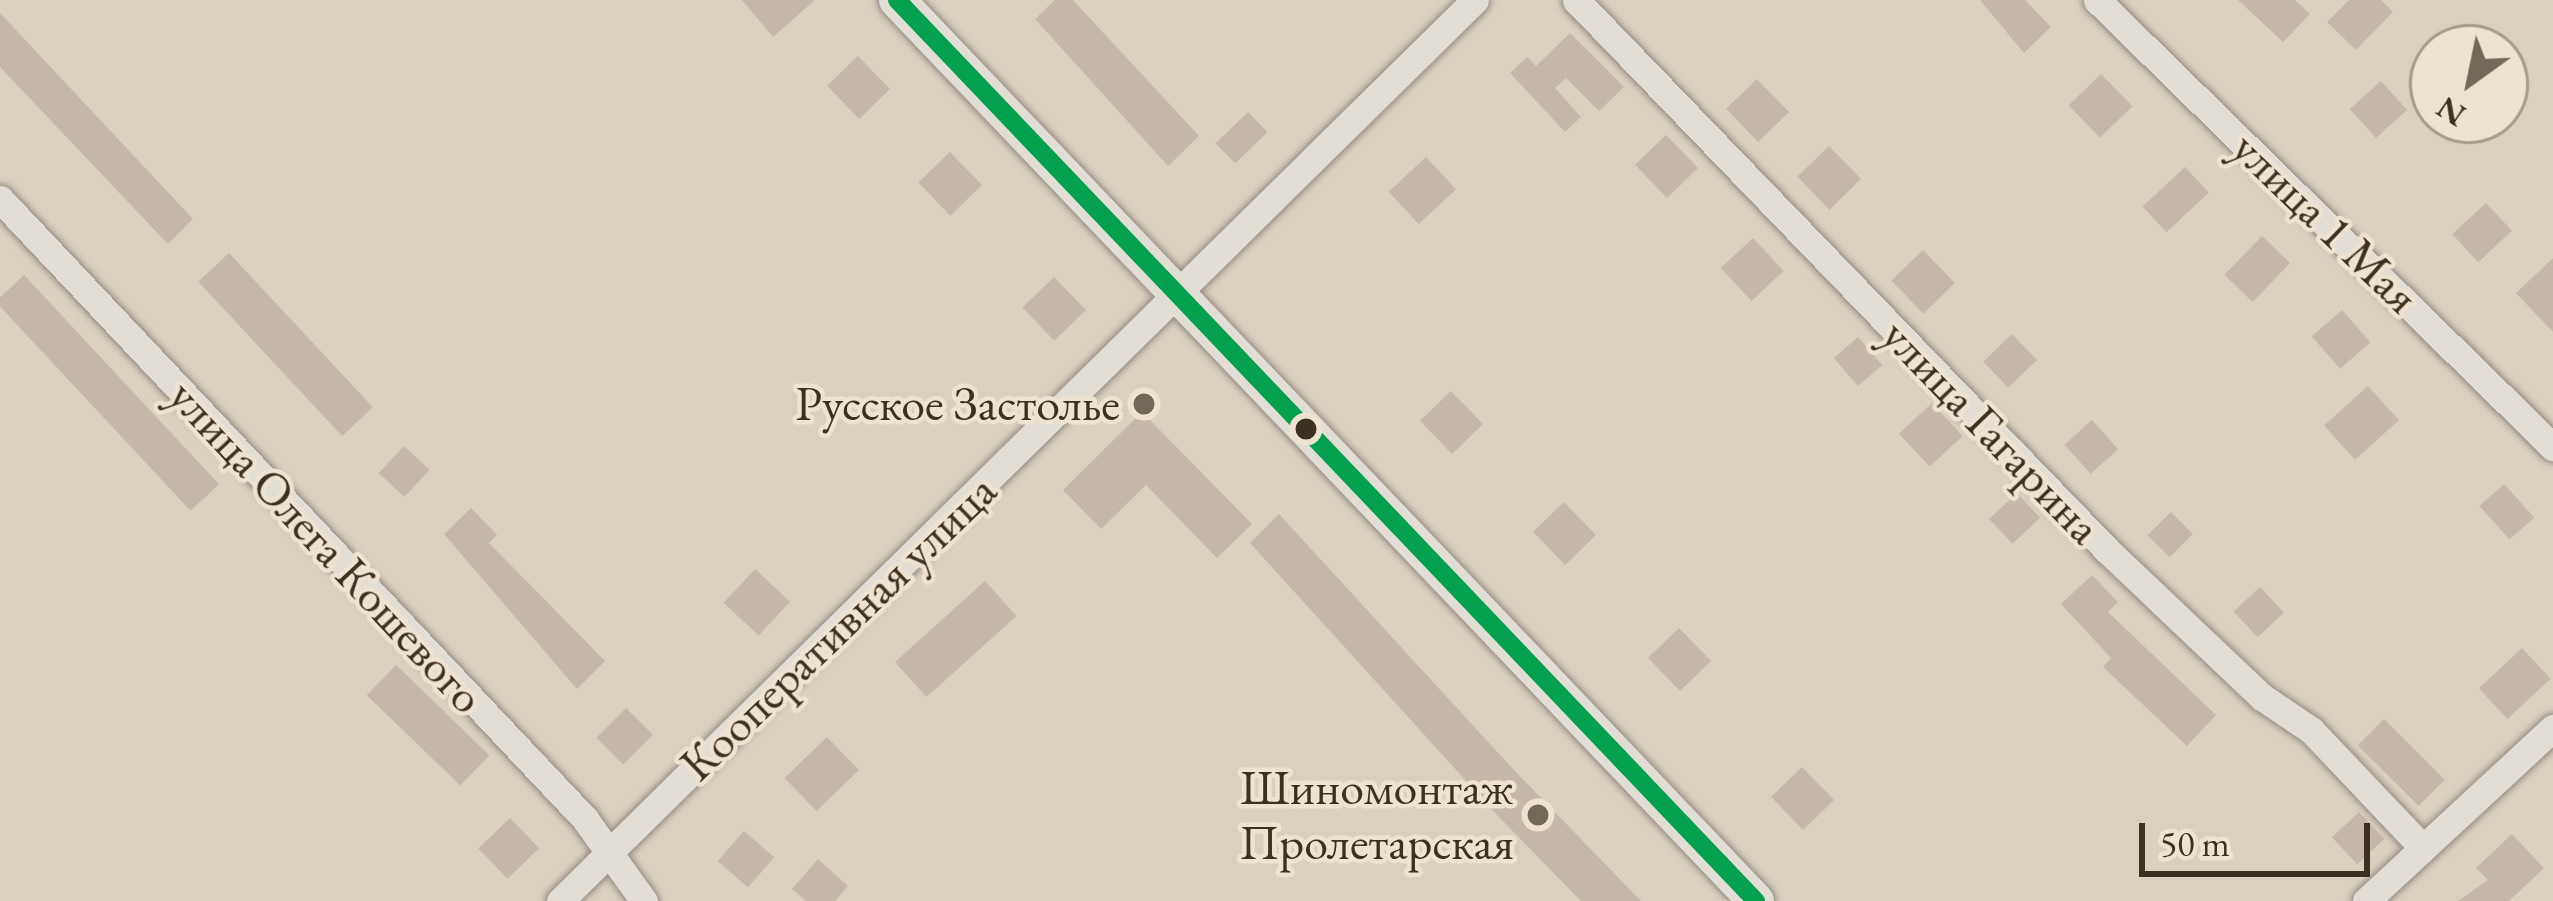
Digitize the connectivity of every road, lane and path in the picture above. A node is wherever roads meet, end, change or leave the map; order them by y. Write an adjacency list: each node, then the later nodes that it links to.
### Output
1 (897, 0): 6 (main road)
2 (1475, 0): 6 (street, Кооперативная улица)
3 (1576, 0): 9 (street, улица Гагарина)
4 (2097, 0): 7 (street, улица 1 Мая)
5 (0, 199): 10 (street, улица Олега Кошевого)
6 (1180, 292): 10 (street, Кооперативная улица); 13 (main road)
7 (2553, 447)
8 (2553, 728): 9 (street)
9 (2422, 848): 14 (street)
10 (604, 857): 11 (street, Кооперативная улица); 12 (street, улица Олега Кошевого)
11 (560, 901)
12 (644, 901)
13 (1756, 901)
14 (2366, 901)

